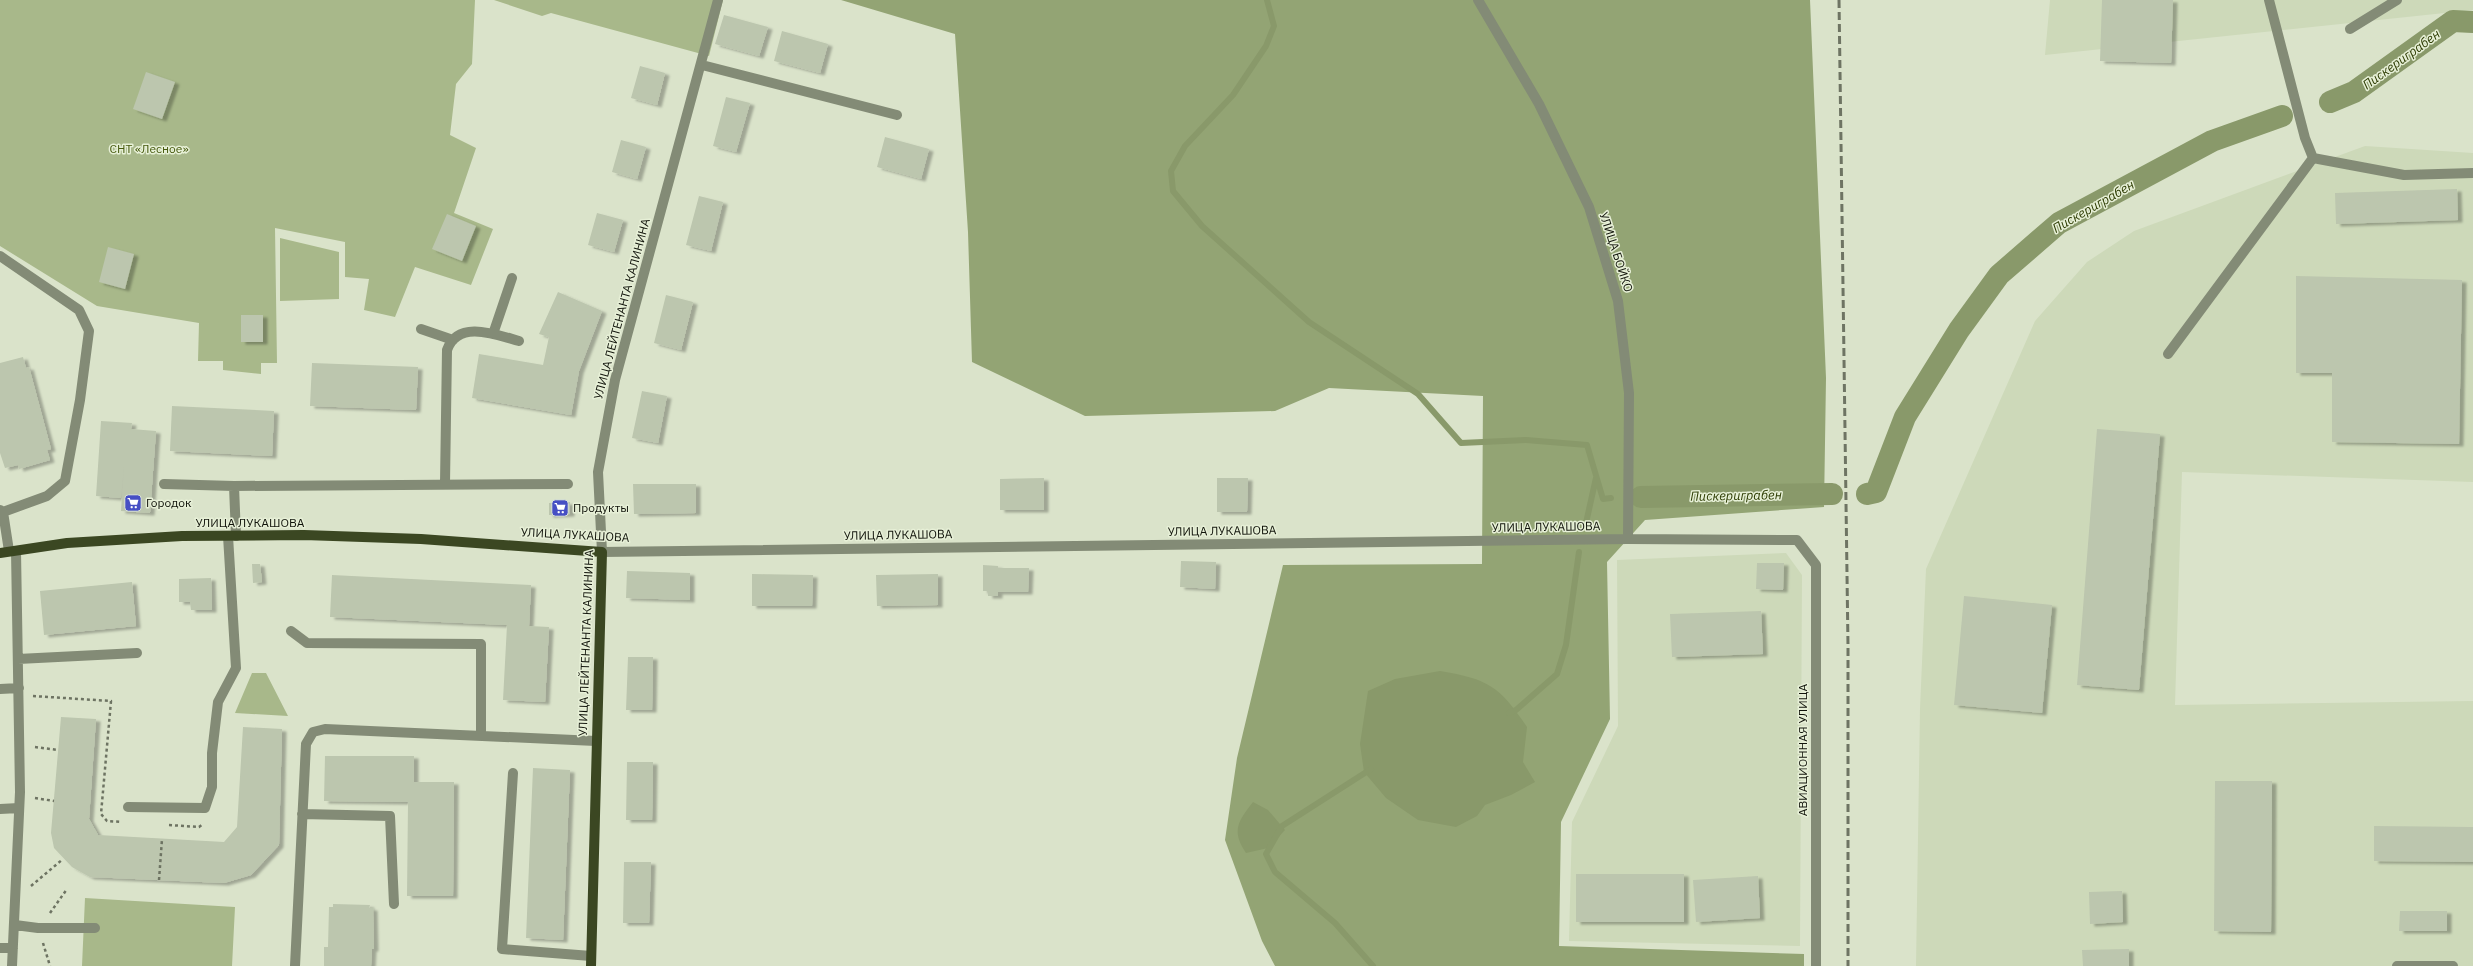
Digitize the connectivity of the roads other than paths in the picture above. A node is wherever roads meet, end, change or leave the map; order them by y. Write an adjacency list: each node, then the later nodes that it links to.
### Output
1 (718, 0): 6 (street, УЛИЦА ЛЕЙТЕНАНТА КАЛИНИНА)
2 (1478, 0): 23 (street, УЛИЦА БОЙКО)
3 (2269, 0): 8 (street)
4 (2397, 0): 5 (street)
5 (2350, 29)
6 (702, 65): 7 (street); 26 (street, УЛИЦА ЛЕЙТЕНАНТА КАЛИНИНА)
7 (897, 115)
8 (2313, 158): 9 (street); 16 (street)
9 (2473, 173)
10 (0, 256): 21 (street)
11 (512, 278): 13 (street)
12 (421, 329): 14 (street)
13 (493, 334): 14 (street); 15 (street)
14 (453, 340): 17 (street)
15 (519, 341)
16 (2168, 354)
17 (445, 483): 19 (street); 20 (street)
18 (164, 484): 20 (street)
19 (568, 484)
20 (234, 486): 22 (street)
21 (2, 511): 25 (street)
22 (232, 536): 25 (main road, УЛИЦА ЛУКАШОВА); 26 (main road, УЛИЦА ЛУКАШОВА); 35 (street)
23 (1628, 539): 24 (street, УЛИЦА ЛУКАШОВА); 26 (street, УЛИЦА ЛУКАШОВА)
24 (1797, 540): 47 (street, АВИАЦИОННАЯ УЛИЦА)
25 (8, 552): 29 (street)
26 (602, 552): 33 (main road, УЛИЦА ЛЕЙТЕНАНТА КАЛИНИНА)
27 (291, 631): 32 (street)
28 (138, 653): 29 (street)
29 (18, 659): 30 (street)
30 (19, 688): 31 (street); 36 (street)
31 (0, 689)
32 (481, 736): 33 (street); 38 (street)
33 (596, 742): 44 (main road, УЛИЦА ЛЕЙТЕНАНТА КАЛИНИНА)
34 (513, 773): 44 (street)
35 (128, 807)
36 (19, 808): 37 (street); 40 (street)
37 (0, 809)
38 (302, 814): 39 (street); 46 (street)
39 (394, 904)
40 (15, 926): 41 (street); 43 (street)
41 (95, 928)
42 (0, 948): 43 (street)
43 (13, 948): 45 (street)
44 (591, 961)
45 (12, 966)
46 (295, 966)
47 (1816, 966)
48 (2397, 966): 49 (street)
49 (2453, 966)

